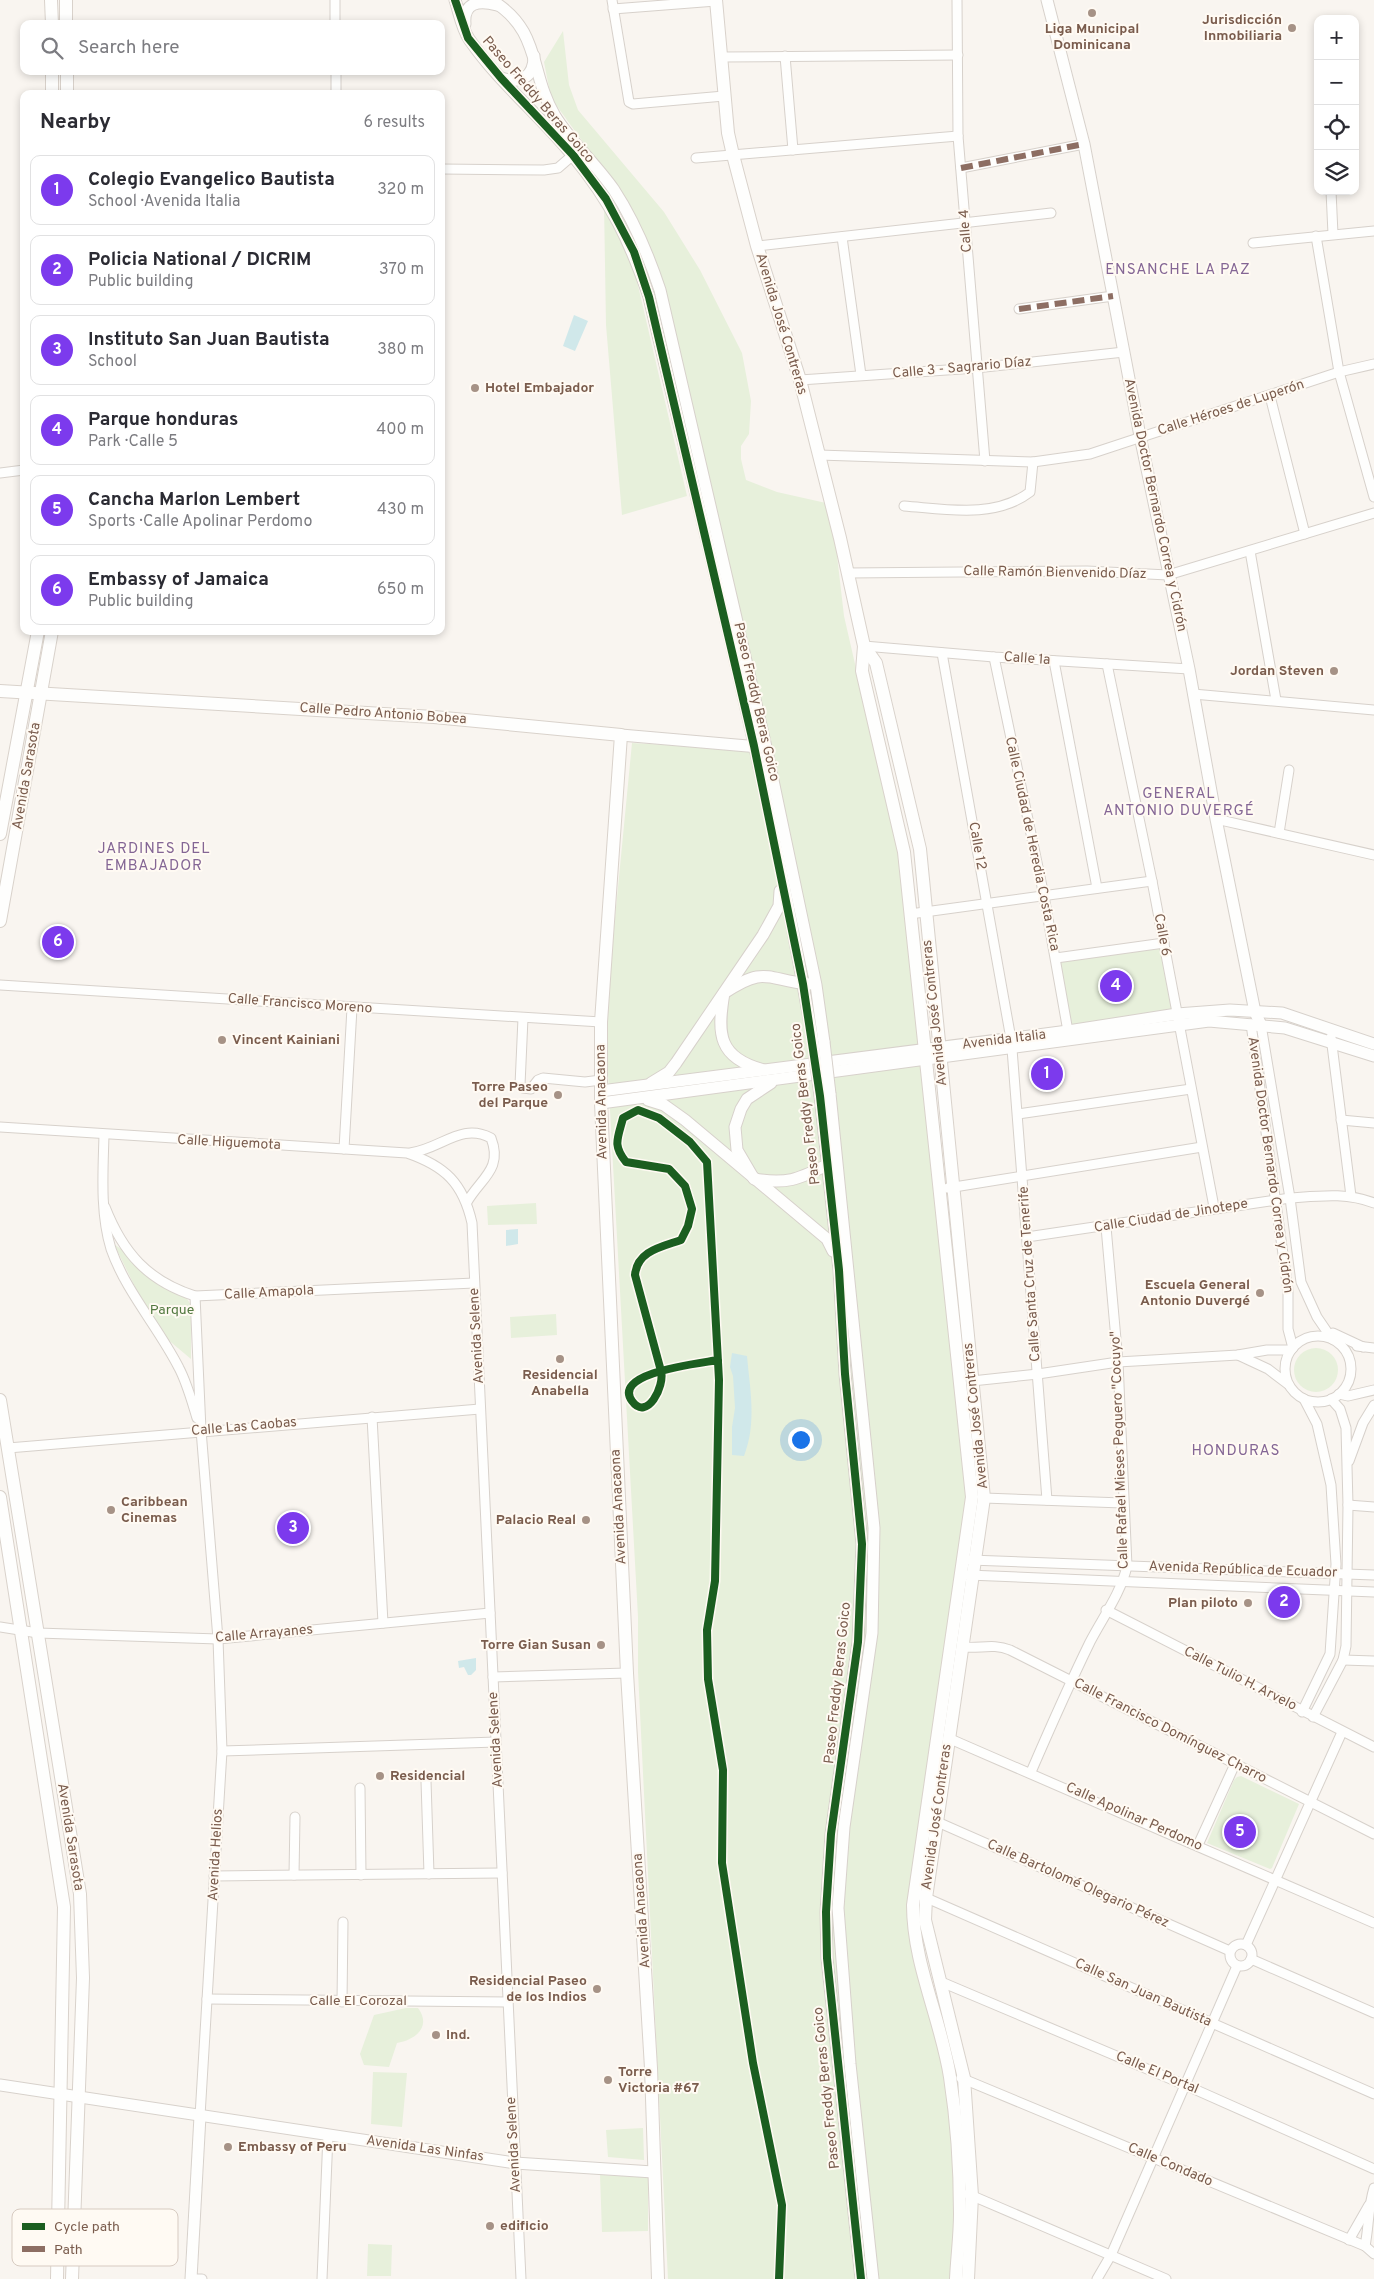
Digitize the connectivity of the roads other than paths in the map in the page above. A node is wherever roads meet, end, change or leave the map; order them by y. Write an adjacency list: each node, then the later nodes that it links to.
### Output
1 (51, 0): 11 (main road)
2 (66, 0): 12 (main road)
3 (335, 0): 13 (street)
4 (454, 0): 14 (street, Paseo Freddy Beras Goico)
5 (491, 0): 10 (street, Paseo Freddy Beras Goico)
6 (957, 0): 17 (street, Calle 4)
7 (1047, 0): 28 (street, Avenida Doctor Bernardo Correa y Cidrón)
8 (716, 1): 9 (street); 18 (main road, Avenida José Contreras)
9 (612, 5): 26 (street)
10 (504, 7): 14 (street); 15 (street, Paseo Freddy Beras Goico)
11 (52, 20)
12 (66, 20)
13 (336, 20)
14 (468, 38): 22 (street, Paseo Freddy Beras Goico)
15 (534, 52): 22 (street); 62 (street, Paseo Freddy Beras Goico)
16 (785, 56): 17 (street); 18 (street); 29 (street)
17 (958, 56): 27 (street, Calle 4)
18 (722, 57): 26 (main road, Avenida José Contreras)
19 (52, 75): 23 (main road)
20 (67, 75): 24 (main road)
21 (336, 75): 25 (street)
22 (500, 78): 30 (street, Paseo Freddy Beras Goico)
23 (52, 90)
24 (67, 90)
25 (336, 90)
26 (724, 96): 31 (main road, Avenida José Contreras)
27 (958, 136): 29 (street); 33 (street, Calle 4)
28 (1084, 144): 33 (street); 44 (street, Avenida Doctor Bernardo Correa y Cidrón)
29 (793, 150): 31 (street)
30 (572, 155): 34 (street); 62 (street, Paseo Freddy Beras Goico)
31 (733, 155): 32 (street); 43 (main road, Avenida José Contreras)
32 (696, 158)
33 (961, 168): 37 (street, Calle 4)
34 (445, 169)
35 (1331, 195): 39 (street)
36 (1050, 213): 37 (street)
37 (966, 223): 41 (street); 48 (street, Calle 4)
38 (1374, 231): 39 (street)
39 (1333, 234): 40 (street)
40 (1316, 236): 42 (street); 49 (street)
41 (842, 237): 43 (street); 50 (street)
42 (1253, 243)
43 (757, 246): 51 (main road, Avenida José Contreras)
44 (1113, 296): 45 (street); 46 (street, Avenida Doctor Bernardo Correa y Cidrón)
45 (1019, 309)
46 (1124, 352): 48 (street, Calle 3 - Sagrario Díaz); 53 (street, Avenida Doctor Bernardo Correa y Cidrón)
47 (1374, 364): 49 (street, Calle Héroes de Luperón)
48 (976, 368): 50 (street, Calle 3 - Sagrario Díaz); 55 (street, Calle 4)
49 (1339, 372): 52 (street, Calle Héroes de Luperón); 59 (street)
50 (861, 375): 51 (street, Calle 3 - Sagrario Díaz)
51 (800, 380): 54 (main road, Avenida José Contreras)
52 (1270, 396): 53 (street, Calle Héroes de Luperón); 63 (street)
53 (1140, 436): 56 (street, Calle Héroes de Luperón); 66 (street, Avenida Doctor Bernardo Correa y Cidrón)
54 (818, 455): 55 (street, Calle Héroes de Luperón); 65 (main road, Avenida José Contreras)
55 (985, 461): 56 (street, Calle Héroes de Luperón)
56 (1033, 462): 60 (street)
57 (20, 470): 58 (street)
58 (0, 472)
59 (1374, 497)
60 (904, 506)
61 (1374, 513): 63 (street, Calle Ramón Bienvenido Díaz)
62 (710, 532): 82 (street, Paseo Freddy Beras Goico); 83 (street, Paseo Freddy Beras Goico)
63 (1305, 534): 64 (street, Calle Ramón Bienvenido Díaz)
64 (1250, 551): 66 (street, Calle Ramón Bienvenido Díaz); 79 (street)
65 (848, 573): 66 (street, Calle Ramón Bienvenido Díaz); 69 (main road, Avenida José Contreras)
66 (1168, 575): 74 (street, Avenida Doctor Bernardo Correa y Cidrón)
67 (37, 635): 76 (main road, Avenida Sarasota)
68 (51, 635): 77 (main road, Avenida Sarasota)
69 (864, 646): 70 (street, Calle 1a); 94 (main road, Avenida José Contreras); 95 (main road, Avenida José Contreras)
70 (942, 653): 71 (street, Calle 1a); 93 (street, Calle 12)
71 (994, 657): 72 (street, Calle 1a); 92 (street, Calle Ciudad de Heredia Costa Rica)
72 (1054, 661): 73 (street, Calle 1a); 91 (street)
73 (1107, 664): 74 (street, Calle 1a); 90 (street, Calle 6)
74 (1189, 669): 78 (street, Avenida Doctor Bernardo Correa y Cidrón)
75 (0, 691): 76 (main road, Calle Pedro Antonio Bobea)
76 (26, 692): 77 (main road, Calle Pedro Antonio Bobea); 87 (main road, Avenida Sarasota)
77 (42, 694): 81 (main road, Calle Pedro Antonio Bobea); 96 (main road, Avenida Sarasota)
78 (1193, 694): 79 (street); 85 (street, Avenida Doctor Bernardo Correa y Cidrón)
79 (1276, 700): 80 (street)
80 (1374, 710)
81 (621, 735): 82 (street, Calle Pedro Antonio Bobea); 107 (main road, Avenida Anacaona)
82 (754, 746): 83 (street, Calle Pedro Antonio Bobea); 89 (street, Paseo Freddy Beras Goico)
83 (766, 747): 101 (street, Paseo Freddy Beras Goico)
84 (1289, 770): 86 (street)
85 (1216, 819): 86 (street); 104 (street, Avenida Doctor Bernardo Correa y Cidrón)
86 (1279, 833): 88 (street)
87 (0, 834)
88 (1374, 855)
89 (780, 871): 99 (street, Paseo Freddy Beras Goico); 102 (street)
90 (1152, 881): 91 (street); 97 (street, Calle 6)
91 (1097, 888): 92 (street)
92 (1044, 896): 93 (street); 98 (street, Calle Ciudad de Heredia Costa Rica)
93 (988, 903): 94 (street); 112 (street, Calle 12)
94 (925, 912): 95 (street); 114 (main road, Avenida José Contreras)
95 (910, 914): 115 (main road, Avenida José Contreras)
96 (0, 921)
97 (1164, 942): 98 (street); 106 (street, Calle 6)
98 (1056, 958): 110 (street, Calle Ciudad de Heredia Costa Rica)
99 (803, 984): 101 (street); 102 (street); 111 (street, Paseo Freddy Beras Goico)
100 (0, 985): 103 (street, Calle Francisco Moreno)
101 (816, 985): 111 (street, Paseo Freddy Beras Goico)
102 (724, 993): 117 (street); 121 (street)
103 (352, 1008): 105 (street, Calle Francisco Moreno); 128 (street)
104 (1256, 1012): 106 (street, Avenida Italia); 108 (street, Avenida Doctor Bernardo Correa y Cidrón); 109 (street, Avenida Italia)
105 (523, 1018): 107 (street, Calle Francisco Moreno); 120 (street)
106 (1178, 1019): 108 (street, Avenida Italia); 110 (street, Avenida Italia); 119 (street, Calle 6)
107 (601, 1022): 120 (main road, Avenida Anacaona)
108 (1256, 1025): 109 (street, Avenida Italia); 137 (street, Avenida Doctor Bernardo Correa y Cidrón); 138 (street, Avenida Doctor Bernardo Correa y Cidrón)
109 (1331, 1035): 113 (street, Avenida Italia); 116 (street, Avenida Italia); 123 (street)
110 (1069, 1036): 112 (street, Avenida Italia)
111 (818, 1042): 130 (street, Paseo Freddy Beras Goico, bridge)
112 (1011, 1044): 114 (street, Avenida Italia); 122 (street, Calle Santa Cruz de Tenerife)
113 (1374, 1044)
114 (939, 1053): 115 (street, Avenida Italia); 134 (main road, Avenida José Contreras)
115 (925, 1055): 117 (street, Avenida Italia); 118 (street, Avenida Italia); 135 (main road, Avenida José Contreras)
116 (1374, 1056)
117 (767, 1071): 121 (street, Avenida Italia)
118 (772, 1082): 121 (street, Avenida Italia); 133 (street)
119 (1191, 1089): 122 (street); 127 (street, Calle 6)
120 (601, 1092): 121 (street, Avenida Italia); 194 (main road, Avenida Anacaona)
121 (641, 1093): 133 (street)
122 (1018, 1114): 131 (street, Calle Santa Cruz de Tenerife)
123 (1341, 1120): 124 (street); 136 (street)
124 (1374, 1123)
125 (0, 1127): 126 (street, Calle Higuemota)
126 (104, 1135): 128 (street, Calle Higuemota); 142 (street, Avenida Helios)
127 (1202, 1147): 131 (street); 141 (street, Calle 6)
128 (344, 1150): 129 (street, Calle Higuemota)
129 (407, 1153): 132 (street, Calle Higuemota); 139 (street)
130 (831, 1163): 133 (street); 145 (street, Paseo Freddy Beras Goico); 247 (street, Paseo Freddy Beras Goico)
131 (1022, 1176): 134 (street); 144 (street, Calle Santa Cruz de Tenerife)
132 (450, 1179): 139 (street, Avenida Selene)
133 (754, 1179): 145 (street)
134 (953, 1187): 135 (street); 156 (main road, Avenida José Contreras)
135 (939, 1189): 174 (main road, Avenida José Contreras)
136 (1351, 1196): 137 (street, Calle Ciudad de Jinotepe); 140 (street, Calle Ciudad de Jinotepe)
137 (1290, 1198): 138 (street, Calle Ciudad de Jinotepe); 148 (street, Avenida Doctor Bernardo Correa y Cidrón)
138 (1276, 1199): 141 (street, Calle Ciudad de Jinotepe); 152 (street, Avenida Doctor Bernardo Correa y Cidrón)
139 (467, 1202): 146 (street, Avenida Selene)
140 (1374, 1203)
141 (1214, 1207): 143 (street, Calle Ciudad de Jinotepe)
142 (105, 1208): 147 (street, Calle Amapola); 165 (street, Avenida Helios)
143 (1106, 1227): 144 (street, Calle Ciudad de Jinotepe); 154 (street, Calle Rafael Mieses Peguero "Cocuyo")
144 (1027, 1237): 155 (street, Calle Santa Cruz de Tenerife)
145 (837, 1260): 249 (street, Paseo Freddy Beras Goico)
146 (474, 1283): 147 (street, Calle Amapola); 163 (street, Avenida Selene)
147 (196, 1296): 165 (street, Avenida Helios)
148 (1321, 1323): 149 (street, Avenida Doctor Bernardo Correa y Cidrón); 150 (street)
149 (1336, 1342): 150 (street); 152 (street); 159 (street)
150 (1362, 1347): 151 (street)
151 (1374, 1348)
152 (1292, 1349): 153 (street); 157 (street)
153 (1238, 1355): 154 (street); 157 (street)
154 (1118, 1362): 155 (street); 171 (street, Calle Rafael Mieses Peguero "Cocuyo")
155 (1038, 1374): 156 (street); 170 (street, Calle Santa Cruz de Tenerife)
156 (972, 1381): 169 (main road, Avenida José Contreras)
157 (1291, 1387): 160 (street)
158 (1374, 1390): 159 (street)
159 (1335, 1396): 160 (street); 167 (street)
160 (1304, 1399): 176 (street)
161 (0, 1400): 166 (main road, Avenida Sarasota)
162 (1374, 1405): 167 (street)
163 (480, 1409): 164 (street, Calle Las Caobas); 185 (street, Avenida Selene)
164 (372, 1417): 165 (street, Calle Las Caobas); 186 (street)
165 (201, 1430): 166 (street, Calle Las Caobas); 190 (street, Avenida Helios)
166 (8, 1448): 189 (main road, Avenida Sarasota)
167 (1347, 1476): 172 (street)
168 (0, 1498): 188 (main road, Avenida Sarasota)
169 (984, 1498): 170 (street); 174 (main road, Avenida José Contreras)
170 (1047, 1500): 171 (street)
171 (1123, 1503): 175 (street, Calle Rafael Mieses Peguero "Cocuyo")
172 (1348, 1505): 173 (street); 177 (street)
173 (1374, 1507)
174 (969, 1560): 175 (street, Avenida República de Ecuador); 178 (main road, Avenida José Contreras)
175 (1127, 1566): 176 (street, Avenida República de Ecuador); 180 (street, Calle Rafael Mieses Peguero "Cocuyo")
176 (1336, 1574): 177 (street, Avenida República de Ecuador); 181 (street)
177 (1347, 1574): 179 (street, Avenida República de Ecuador); 182 (street)
178 (966, 1575): 180 (street, Avenida República de Ecuador); 191 (main road, Avenida José Contreras); 210 (main road, Avenida José Contreras)
179 (1374, 1576)
180 (1124, 1582): 181 (street, Avenida República de Ecuador); 184 (street, Calle Rafael Mieses Peguero "Cocuyo")
181 (1335, 1591): 182 (street, Avenida República de Ecuador); 197 (street)
182 (1346, 1592): 183 (street, Avenida República de Ecuador); 192 (street)
183 (1374, 1592)
184 (1106, 1610): 196 (street, Calle Rafael Mieses Peguero "Cocuyo"); 197 (street, Calle Tulio H. Arvelo)
185 (490, 1613): 186 (street, Calle Arrayanes); 195 (street, Avenida Selene)
186 (383, 1623): 190 (street, Calle Arrayanes)
187 (0, 1627): 188 (street, Calle Arrayanes)
188 (21, 1630): 189 (street, Calle Arrayanes); 237 (main road, Avenida Sarasota)
189 (38, 1633): 190 (street, Calle Arrayanes); 239 (main road, Avenida Sarasota)
190 (218, 1639): 203 (street, Avenida Helios)
191 (962, 1647): 196 (street, Calle Francisco Domínguez Charro); 200 (main road, Avenida José Contreras)
192 (1343, 1660): 193 (street); 198 (street)
193 (1374, 1661)
194 (626, 1673): 195 (street); 245 (main road, Avenida Anacaona)
195 (493, 1677): 201 (street, Avenida Selene)
196 (1071, 1681): 204 (street, Calle Francisco Domínguez Charro); 205 (street, Calle Rafael Mieses Peguero "Cocuyo")
197 (1302, 1712): 198 (street, Calle Tulio H. Arvelo)
198 (1313, 1717): 199 (street, Calle Tulio H. Arvelo)
199 (1342, 1732): 202 (street, Calle Tulio H. Arvelo); 208 (street)
200 (948, 1738): 205 (street, Calle Apolinar Perdomo); 210 (main road, Avenida José Contreras)
201 (496, 1742): 203 (street); 213 (street, Avenida Selene)
202 (1374, 1748)
203 (222, 1752): 217 (street, Avenida Helios)
204 (1235, 1764): 208 (street, Calle Francisco Domínguez Charro); 212 (street)
205 (1031, 1772): 212 (street, Calle Apolinar Perdomo)
206 (426, 1781): 214 (street)
207 (360, 1788): 216 (street)
208 (1310, 1802): 211 (street, Calle Francisco Domínguez Charro); 218 (street)
209 (295, 1817): 215 (street)
210 (931, 1820): 219 (main road, Avenida José Contreras); 220 (main road, Avenida José Contreras); 224 (street, Calle Bartolomé Olegario Pérez)
211 (1374, 1834)
212 (1198, 1845): 218 (street, Calle Apolinar Perdomo)
213 (502, 1873): 214 (street); 230 (street, Avenida Selene)
214 (429, 1874): 216 (street)
215 (294, 1875): 216 (street); 217 (street)
216 (361, 1875)
217 (214, 1876): 228 (street, Avenida Helios)
218 (1274, 1878): 222 (street, Calle Apolinar Perdomo); 223 (street)
219 (914, 1890): 220 (street, Calle San Juan Bautista); 233 (main road, Avenida José Contreras)
220 (926, 1898): 227 (main road, Avenida José Contreras); 232 (street, Calle San Juan Bautista)
221 (343, 1922): 229 (street)
222 (1374, 1923)
223 (1246, 1945): 224 (street); 225 (street)
224 (1230, 1951): 226 (street)
225 (1251, 1960): 226 (street); 231 (street)
226 (1237, 1966): 232 (street)
227 (939, 1981): 234 (main road, Avenida José Contreras); 236 (street, Calle El Portal)
228 (207, 1999): 229 (street, Calle El Corozal); 240 (street, Avenida Helios)
229 (342, 2002): 230 (street, Calle El Corozal)
230 (508, 2002): 243 (street, Avenida Selene)
231 (1374, 2013)
232 (1212, 2023): 236 (street); 238 (street, Calle San Juan Bautista)
233 (950, 2076): 234 (street, Calle Condado); 248 (main road, Avenida José Contreras)
234 (964, 2078): 242 (street, Calle Condado); 250 (main road, Avenida José Contreras)
235 (0, 2085): 237 (street, Avenida Las Ninfas)
236 (1185, 2085): 242 (street); 244 (street, Calle El Portal)
237 (62, 2093): 239 (street, Avenida Las Ninfas); 252 (main road, Avenida Sarasota)
238 (1374, 2094)
239 (79, 2096): 240 (street, Avenida Las Ninfas); 253 (main road, Avenida Sarasota)
240 (200, 2116): 241 (street, Avenida Las Ninfas); 262 (street, Avenida Helios)
241 (328, 2135): 243 (street, Avenida Las Ninfas); 264 (street)
242 (1153, 2158): 254 (street, Calle Condado); 257 (street)
243 (515, 2163): 245 (street, Avenida Las Ninfas); 265 (street, Avenida Selene)
244 (1374, 2169)
245 (653, 2172): 266 (main road, Avenida Anacaona)
246 (1374, 2188): 251 (street)
247 (863, 2189): 249 (street); 268 (street, Paseo Freddy Beras Goico)
248 (959, 2190): 250 (street); 269 (main road, Avenida José Contreras)
249 (851, 2191): 267 (street, Paseo Freddy Beras Goico)
250 (972, 2196): 257 (street); 270 (main road, Avenida José Contreras)
251 (1369, 2205): 254 (street); 255 (street)
252 (59, 2209)
253 (75, 2209)
254 (1349, 2240): 255 (street, Calle Condado)
255 (1365, 2246): 256 (street, Calle Condado)
256 (1374, 2254)
257 (1110, 2255): 271 (street); 272 (street)
258 (57, 2266): 260 (main road, Avenida Sarasota)
259 (72, 2266): 261 (main road, Avenida Sarasota)
260 (57, 2279)
261 (72, 2279)
262 (191, 2279): 263 (street)
263 (202, 2279)
264 (322, 2279)
265 (521, 2279)
266 (658, 2279)
267 (861, 2279)
268 (873, 2279)
269 (956, 2279)
270 (968, 2279)
271 (1097, 2279)
272 (1166, 2279)

